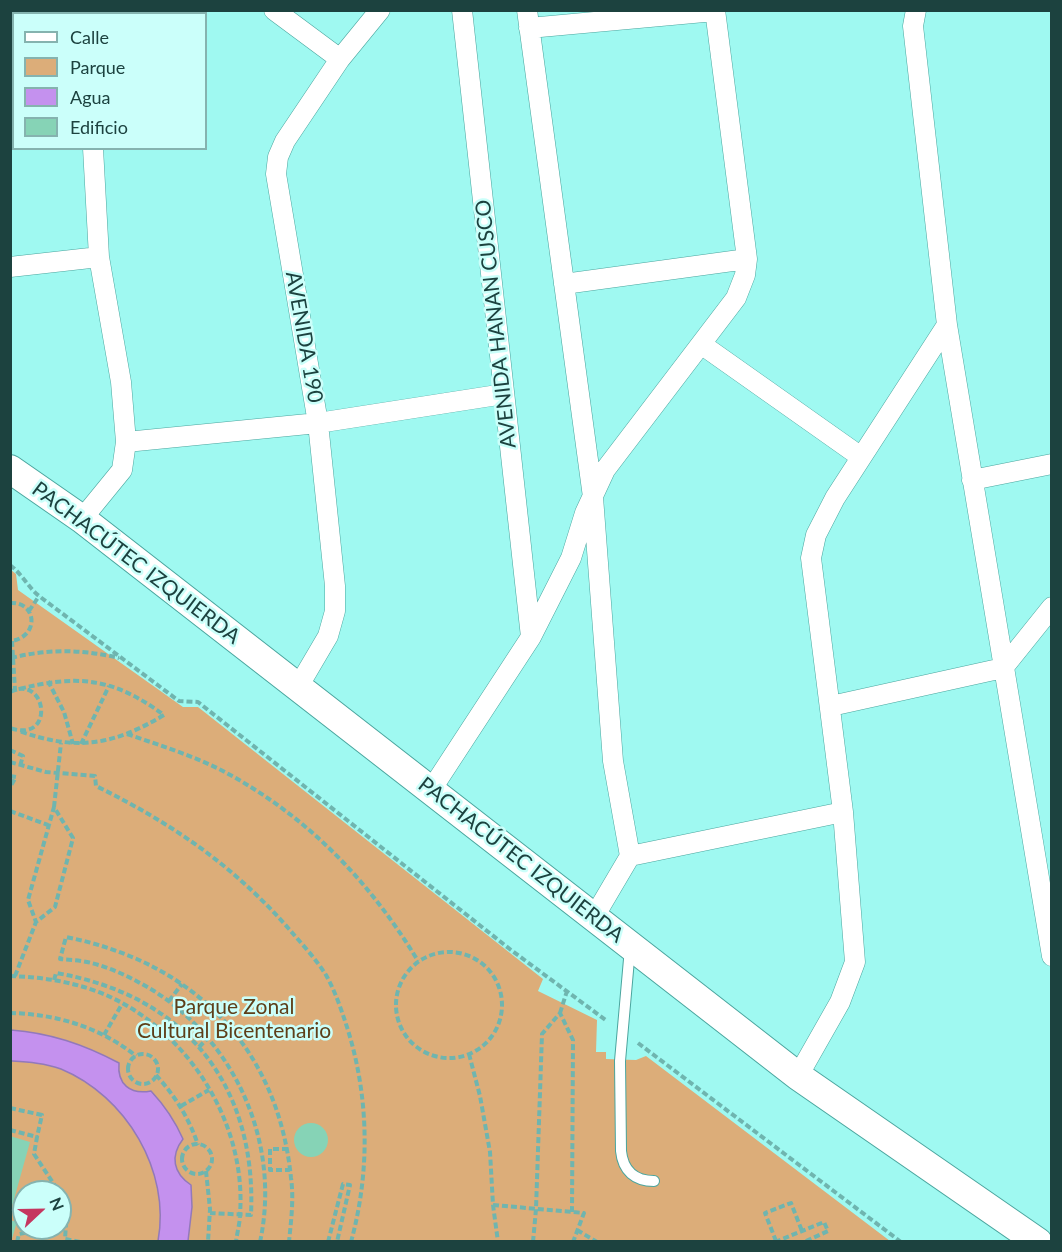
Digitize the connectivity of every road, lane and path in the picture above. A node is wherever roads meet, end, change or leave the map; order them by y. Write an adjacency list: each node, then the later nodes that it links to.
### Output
1 (274, 10): 7 (street)
2 (380, 10): 7 (street, AVENIDA 190)
3 (462, 10): 15 (street, AVENIDA HANAN CUSCO)
4 (916, 10): 13 (street)
5 (715, 11): 6 (street); 10 (street)
6 (528, 19): 12 (street)
7 (340, 59): 16 (street, AVENIDA 190)
8 (93, 150): 9 (street)
9 (99, 257): 11 (street); 17 (street)
10 (747, 259): 12 (street); 14 (street)
11 (10, 267)
12 (564, 284): 22 (street)
13 (947, 325): 18 (street); 21 (street)
14 (701, 344): 18 (street); 22 (street)
15 (504, 394): 16 (street); 29 (street, AVENIDA HANAN CUSCO)
16 (318, 423): 17 (street); 36 (street, AVENIDA 190)
17 (126, 442): 23 (street)
18 (861, 458): 38 (street)
19 (1052, 464): 21 (street)
20 (10, 469): 23 (street, PACHACÚTEC IZQUIERDA)
21 (972, 480): 33 (street)
22 (593, 497): 29 (street); 56 (street)
23 (82, 519): 36 (street, PACHACÚTEC IZQUIERDA)
24 (10, 565): 25 (path)
25 (39, 596): 28 (path); 32 (path)
26 (12, 602): 28 (path)
27 (1052, 607): 33 (street)
28 (29, 610): 30 (path)
29 (531, 637): 51 (street)
30 (11, 640): 31 (path)
31 (11, 658): 32 (path); 37 (path)
32 (123, 658): 66 (path)
33 (1003, 668): 38 (street); 57 (street)
34 (48, 681): 35 (path); 37 (path); 43 (path)
35 (109, 686): 41 (path); 44 (path)
36 (298, 687): 51 (street, PACHACÚTEC IZQUIERDA)
37 (13, 691): 40 (path)
38 (831, 706): 54 (street)
39 (10, 728): 40 (path)
40 (19, 731): 42 (path)
41 (127, 734): 44 (path); 62 (path)
42 (61, 743): 43 (path); 48 (path)
43 (73, 744): 44 (path)
44 (81, 744)
45 (10, 750): 47 (path)
46 (10, 762): 47 (path)
47 (20, 765): 48 (path)
48 (58, 774): 52 (path); 104 (path)
49 (10, 776): 50 (path)
50 (10, 787)
51 (431, 790): 58 (street, PACHACÚTEC IZQUIERDA)
52 (54, 807): 55 (path); 59 (path)
53 (10, 811): 55 (path)
54 (843, 812): 56 (street); 78 (street)
55 (48, 825): 59 (path)
56 (630, 856): 58 (street)
57 (1047, 894): 61 (street)
58 (594, 917): 60 (street, PACHACÚTEC IZQUIERDA)
59 (36, 922): 63 (path)
60 (630, 945): 71 (lane); 78 (street, PACHACÚTEC IZQUIERDA)
61 (1052, 956)
62 (418, 961): 75 (path); 75 (path)
63 (13, 976): 64 (path)
64 (54, 980): 68 (path); 74 (path)
65 (182, 984): 67 (path); 67 (path); 85 (path)
66 (567, 991): 70 (path); 71 (path)
67 (169, 1001): 73 (path)
68 (122, 1004): 72 (path); 79 (path)
69 (10, 1013): 72 (path)
70 (560, 1013): 91 (path); 92 (path)
71 (622, 1031): 89 (lane); 110 (path)
72 (104, 1035): 76 (path)
73 (208, 1038): 74 (path); 100 (path)
74 (199, 1047): 94 (path)
75 (469, 1054): 90 (path)
76 (136, 1056): 77 (path); 77 (path)
77 (156, 1075): 80 (path)
78 (798, 1076): 111 (street, PACHACÚTEC IZQUIERDA)
79 (209, 1090): 80 (path); 94 (path)
80 (181, 1106): 84 (path)
81 (10, 1108): 83 (path)
82 (10, 1130): 83 (path)
83 (37, 1137): 88 (path)
84 (198, 1145): 87 (path); 87 (path)
85 (288, 1149): 86 (path); 86 (path)
86 (290, 1170): 101 (path)
87 (206, 1171): 93 (path)
88 (50, 1180)
89 (654, 1181)
90 (493, 1205): 91 (path); 105 (path)
91 (536, 1209): 92 (path); 106 (path)
92 (572, 1212): 95 (path)
93 (210, 1213): 94 (path); 98 (path)
94 (240, 1215): 99 (path)
95 (577, 1230): 107 (path); 108 (path)
96 (802, 1230): 97 (path); 97 (path); 109 (path)
97 (775, 1241)
98 (208, 1242)
99 (236, 1242)
100 (261, 1242)
101 (289, 1242)
102 (328, 1242): 103 (path)
103 (337, 1242)
104 (351, 1242)
105 (498, 1242)
106 (533, 1242)
107 (573, 1242)
108 (597, 1242)
109 (804, 1242)
110 (901, 1242)
111 (1038, 1242)

